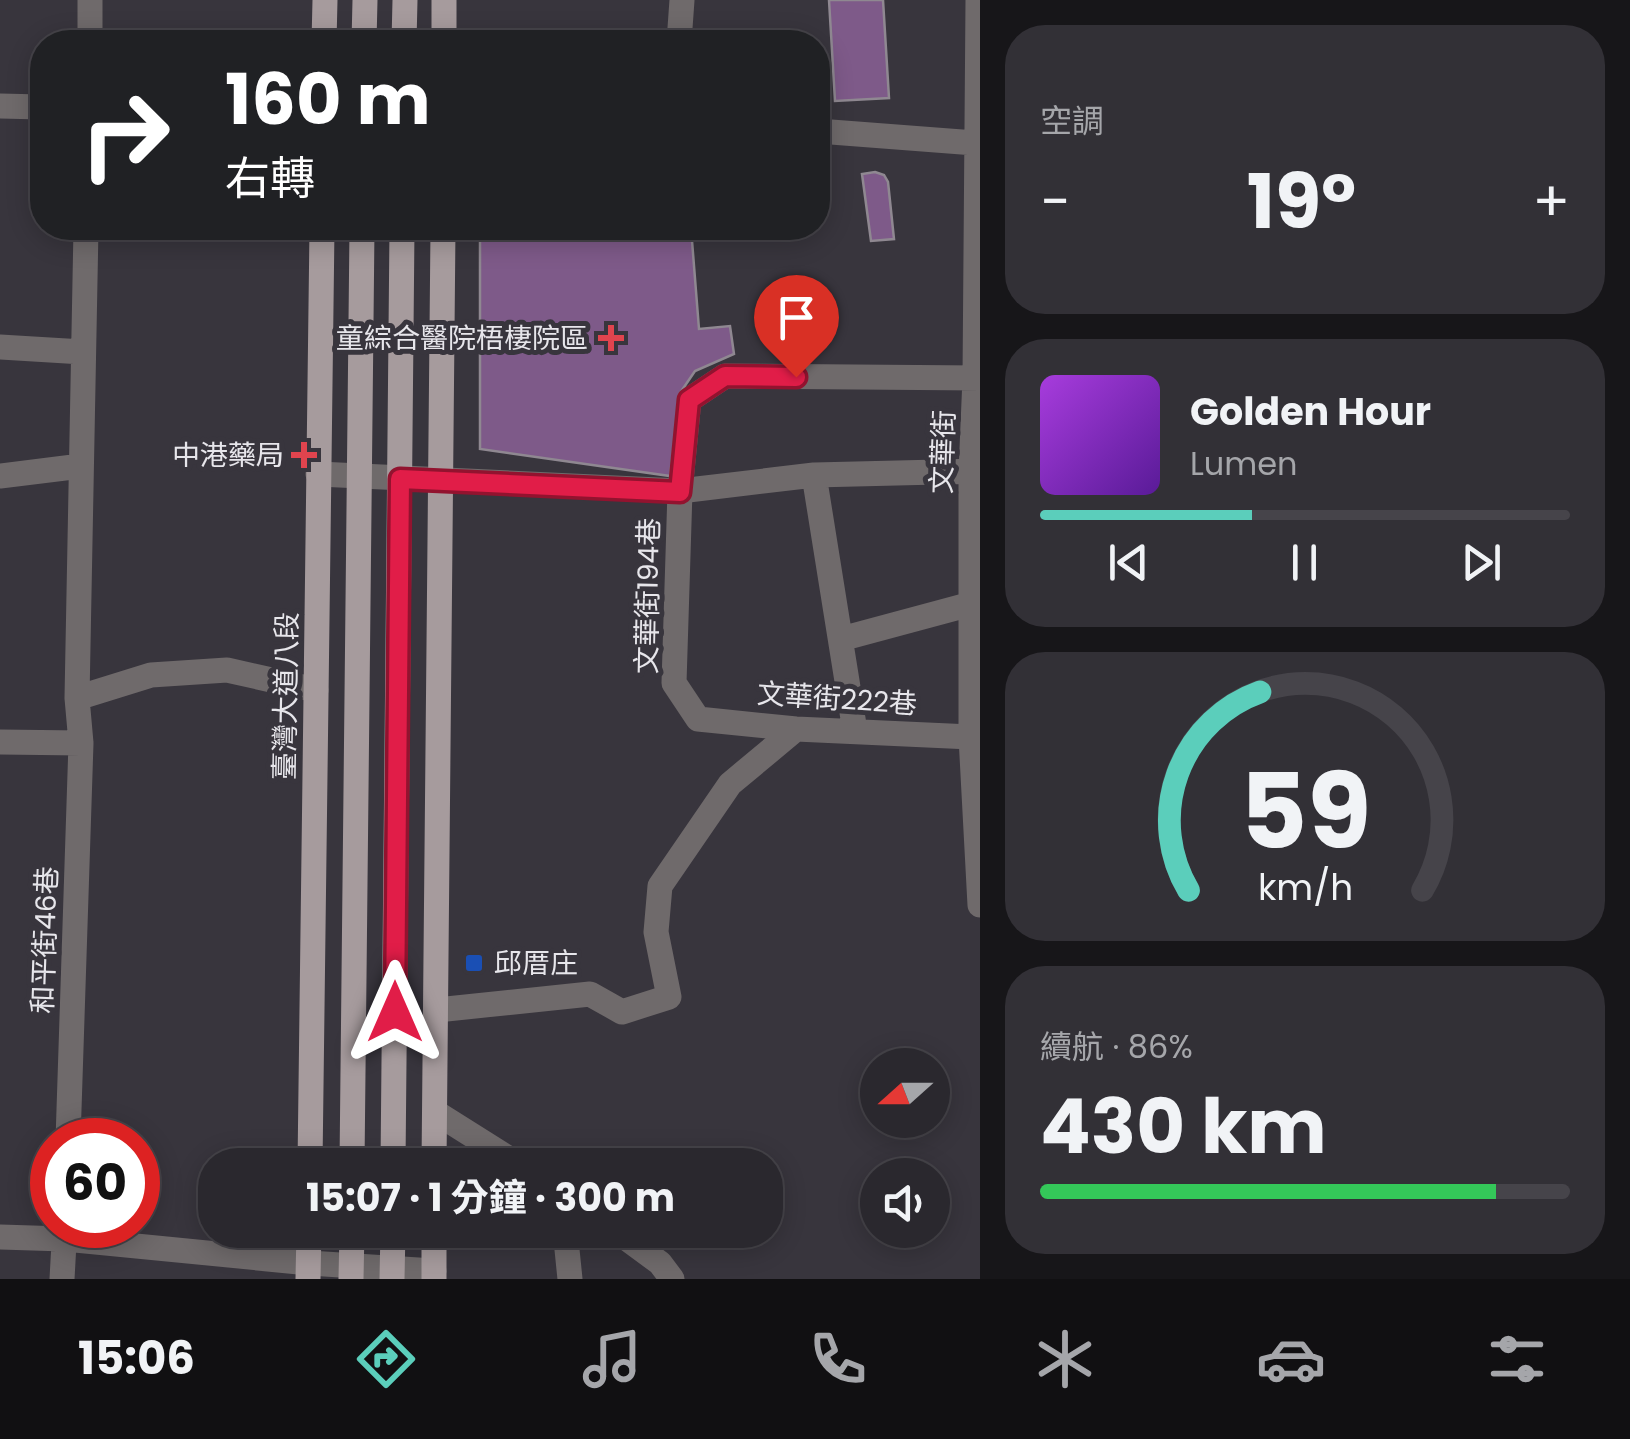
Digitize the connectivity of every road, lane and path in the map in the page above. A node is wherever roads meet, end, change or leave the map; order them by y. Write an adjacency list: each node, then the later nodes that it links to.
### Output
1 (90, 0): 8 (street)
2 (325, 0): 9 (main road)
3 (365, 0): 10 (main road)
4 (404, 0): 11 (main road)
5 (444, 0): 12 (main road)
6 (682, 0): 13 (street)
7 (978, 0): 17 (street, 文華街)
8 (90, 30)
9 (324, 30)
10 (364, 30)
11 (404, 30)
12 (444, 30)
13 (680, 30)
14 (0, 106): 15 (street)
15 (30, 107)
16 (830, 132): 17 (street)
17 (975, 143): 25 (street, 文華街)
18 (86, 240): 24 (street, 和平街46巷)
19 (322, 240): 28 (main road, 臺灣大道八段)
20 (362, 240): 31 (main road)
21 (402, 240): 32 (main road)
22 (443, 240): 33 (main road)
23 (0, 347): 24 (street)
24 (83, 352): 26 (street, 和平街46巷)
25 (978, 378): 27 (street, 文華街); 34 (street, 文華街194巷)
26 (81, 466): 30 (street); 38 (street, 和平街46巷)
27 (976, 472): 29 (street); 35 (street, 文華街)
28 (318, 474): 31 (street); 37 (main road, 臺灣大道八段)
29 (814, 475): 34 (street); 36 (street)
30 (0, 476)
31 (359, 476): 32 (street); 50 (main road)
32 (400, 479): 33 (street); 51 (main road)
33 (441, 482): 34 (street); 46 (main road)
34 (680, 492): 39 (street, 文華街194巷)
35 (971, 604): 36 (street); 42 (street, 文華街)
36 (840, 639): 41 (street)
37 (316, 690): 38 (street); 49 (main road, 臺灣大道八段)
38 (77, 698): 44 (street, 和平街46巷)
39 (698, 719): 40 (street, 文華街222巷)
40 (796, 728): 41 (street, 文華街222巷); 46 (street)
41 (855, 731): 42 (street, 文華街222巷)
42 (976, 735): 45 (street, 文華街)
43 (0, 742): 44 (street)
44 (81, 743): 48 (street, 和平街46巷)
45 (980, 905)
46 (436, 1010): 47 (main road)
47 (434, 1112): 52 (main road); 53 (street)
48 (69, 1118)
49 (310, 1148)
50 (352, 1148)
51 (394, 1148)
52 (434, 1148)
53 (492, 1148)
54 (30, 1235): 55 (street)
55 (0, 1237)
56 (160, 1247): 62 (street)
57 (64, 1248): 66 (street)
58 (393, 1248): 64 (main road)
59 (434, 1248): 65 (main road)
60 (566, 1248): 67 (street)
61 (640, 1248): 68 (street)
62 (308, 1271): 63 (street)
63 (351, 1272): 64 (street)
64 (392, 1273): 65 (street)
65 (434, 1275)
66 (62, 1279)
67 (570, 1279)
68 (672, 1279)

